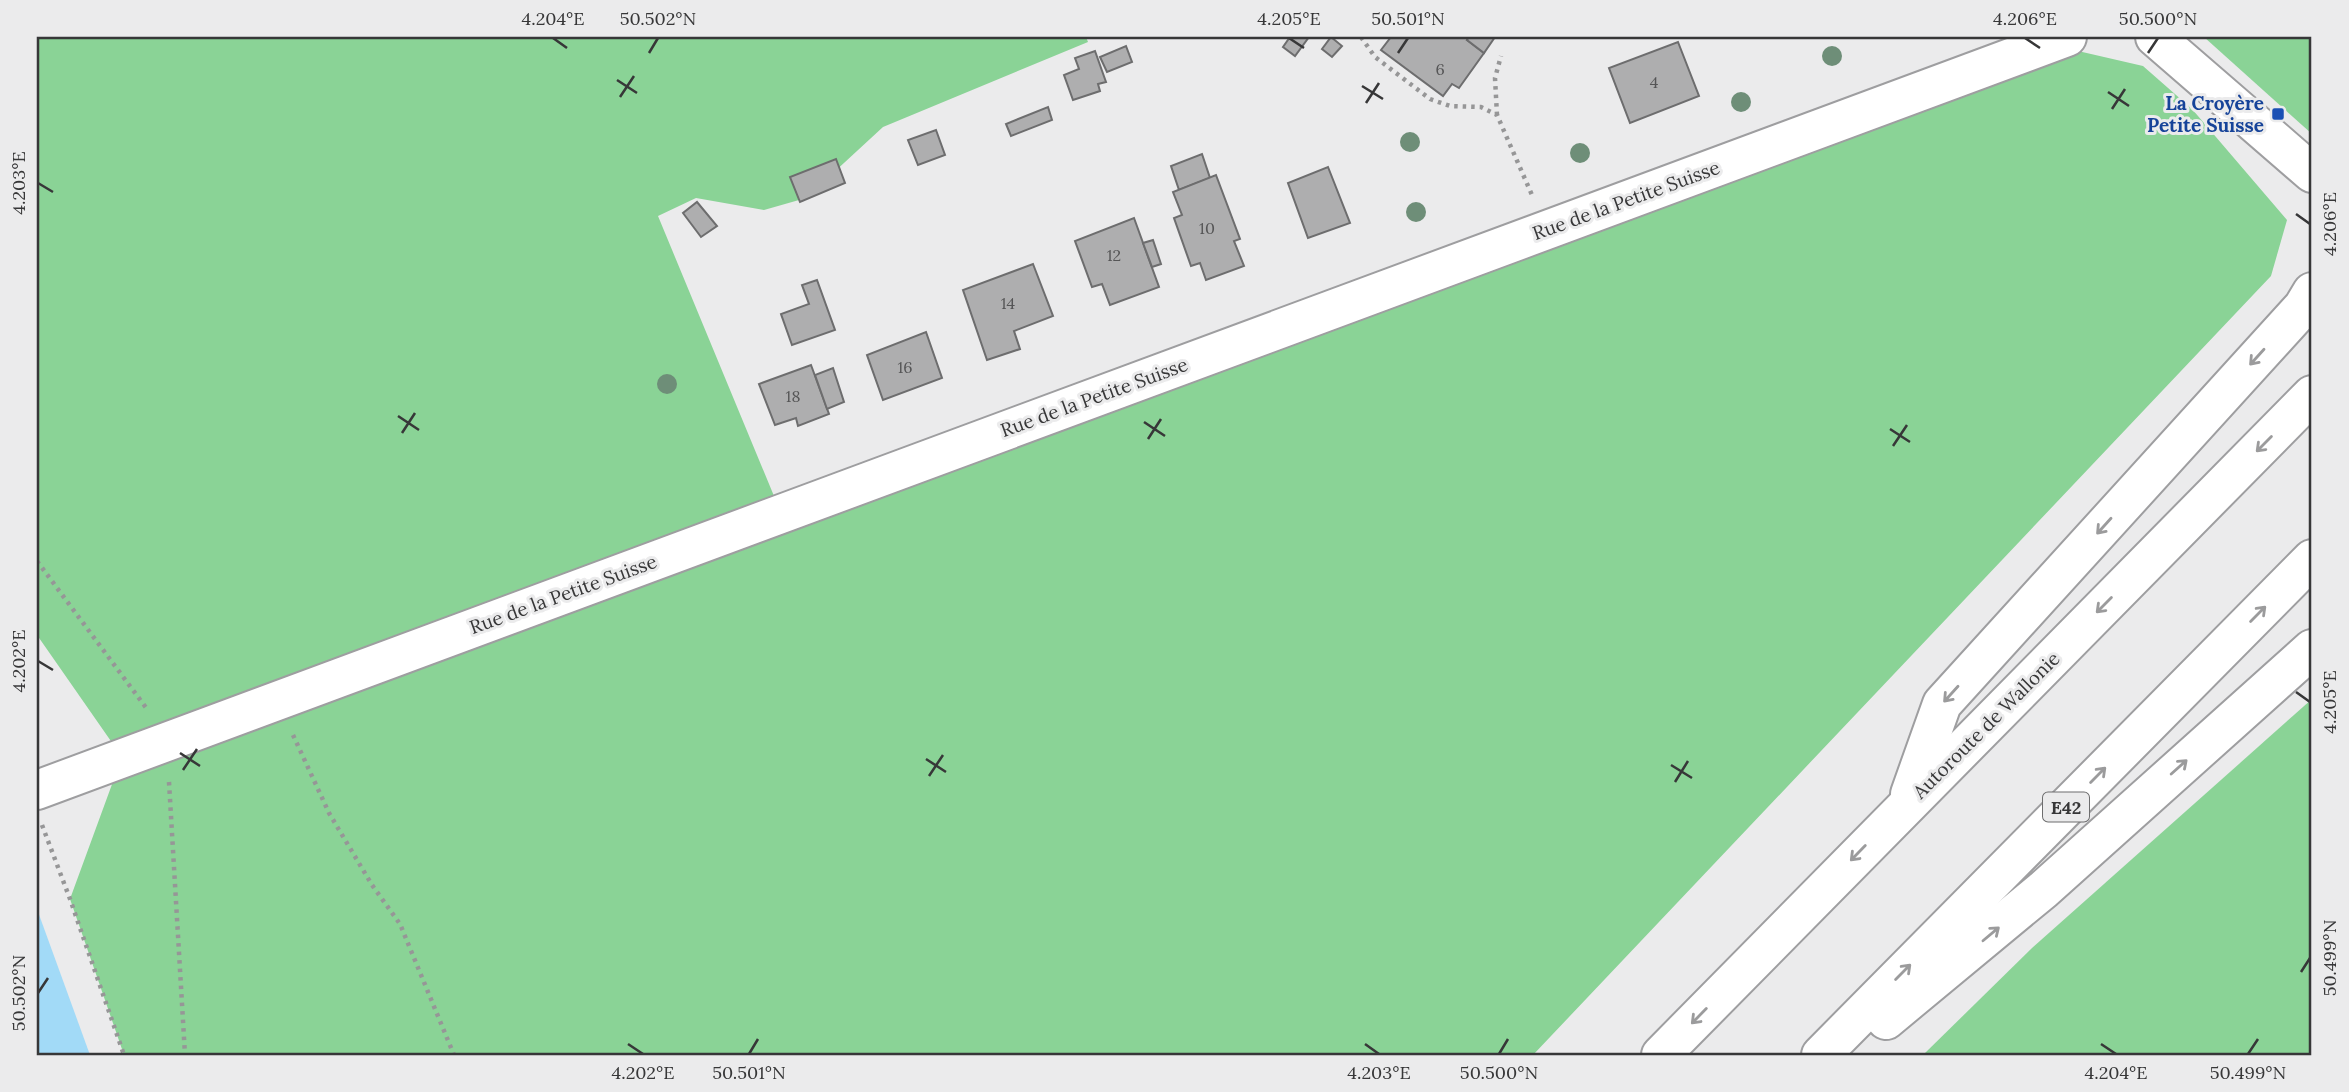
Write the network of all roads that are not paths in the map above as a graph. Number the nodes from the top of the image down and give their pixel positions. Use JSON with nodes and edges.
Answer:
{"nodes":[{"id":1,"x":2067,"y":37,"type":"edge"},
{"id":2,"x":2155,"y":37,"type":"edge"},
{"id":3,"x":2312,"y":173,"type":"edge"},
{"id":4,"x":2308,"y":299,"type":"edge"},
{"id":5,"x":2312,"y":396,"type":"edge"},
{"id":6,"x":2312,"y":559,"type":"edge"},
{"id":7,"x":2312,"y":649,"type":"edge"},
{"id":8,"x":1906,"y":804,"type":"junction"},
{"id":9,"x":39,"y":807,"type":"edge"},
{"id":10,"x":1661,"y":1055,"type":"edge"},
{"id":11,"x":1821,"y":1055,"type":"edge"},
{"id":12,"x":1844,"y":1055,"type":"edge"}],
"edges":[{"from":1,"to":9,"type":"main road","name":"Rue de la Petite Suisse"},
{"from":2,"to":3,"type":"main road"},
{"from":4,"to":8,"type":"main road","one_way":true},
{"from":5,"to":8,"type":"main road","name":"Autoroute de Wallonie","one_way":true},
{"from":11,"to":6,"type":"main road","number":"E42","one_way":true},
{"from":12,"to":7,"type":"main road","one_way":true},
{"from":8,"to":10,"type":"main road","name":"Autoroute de Wallonie","one_way":true}]}
